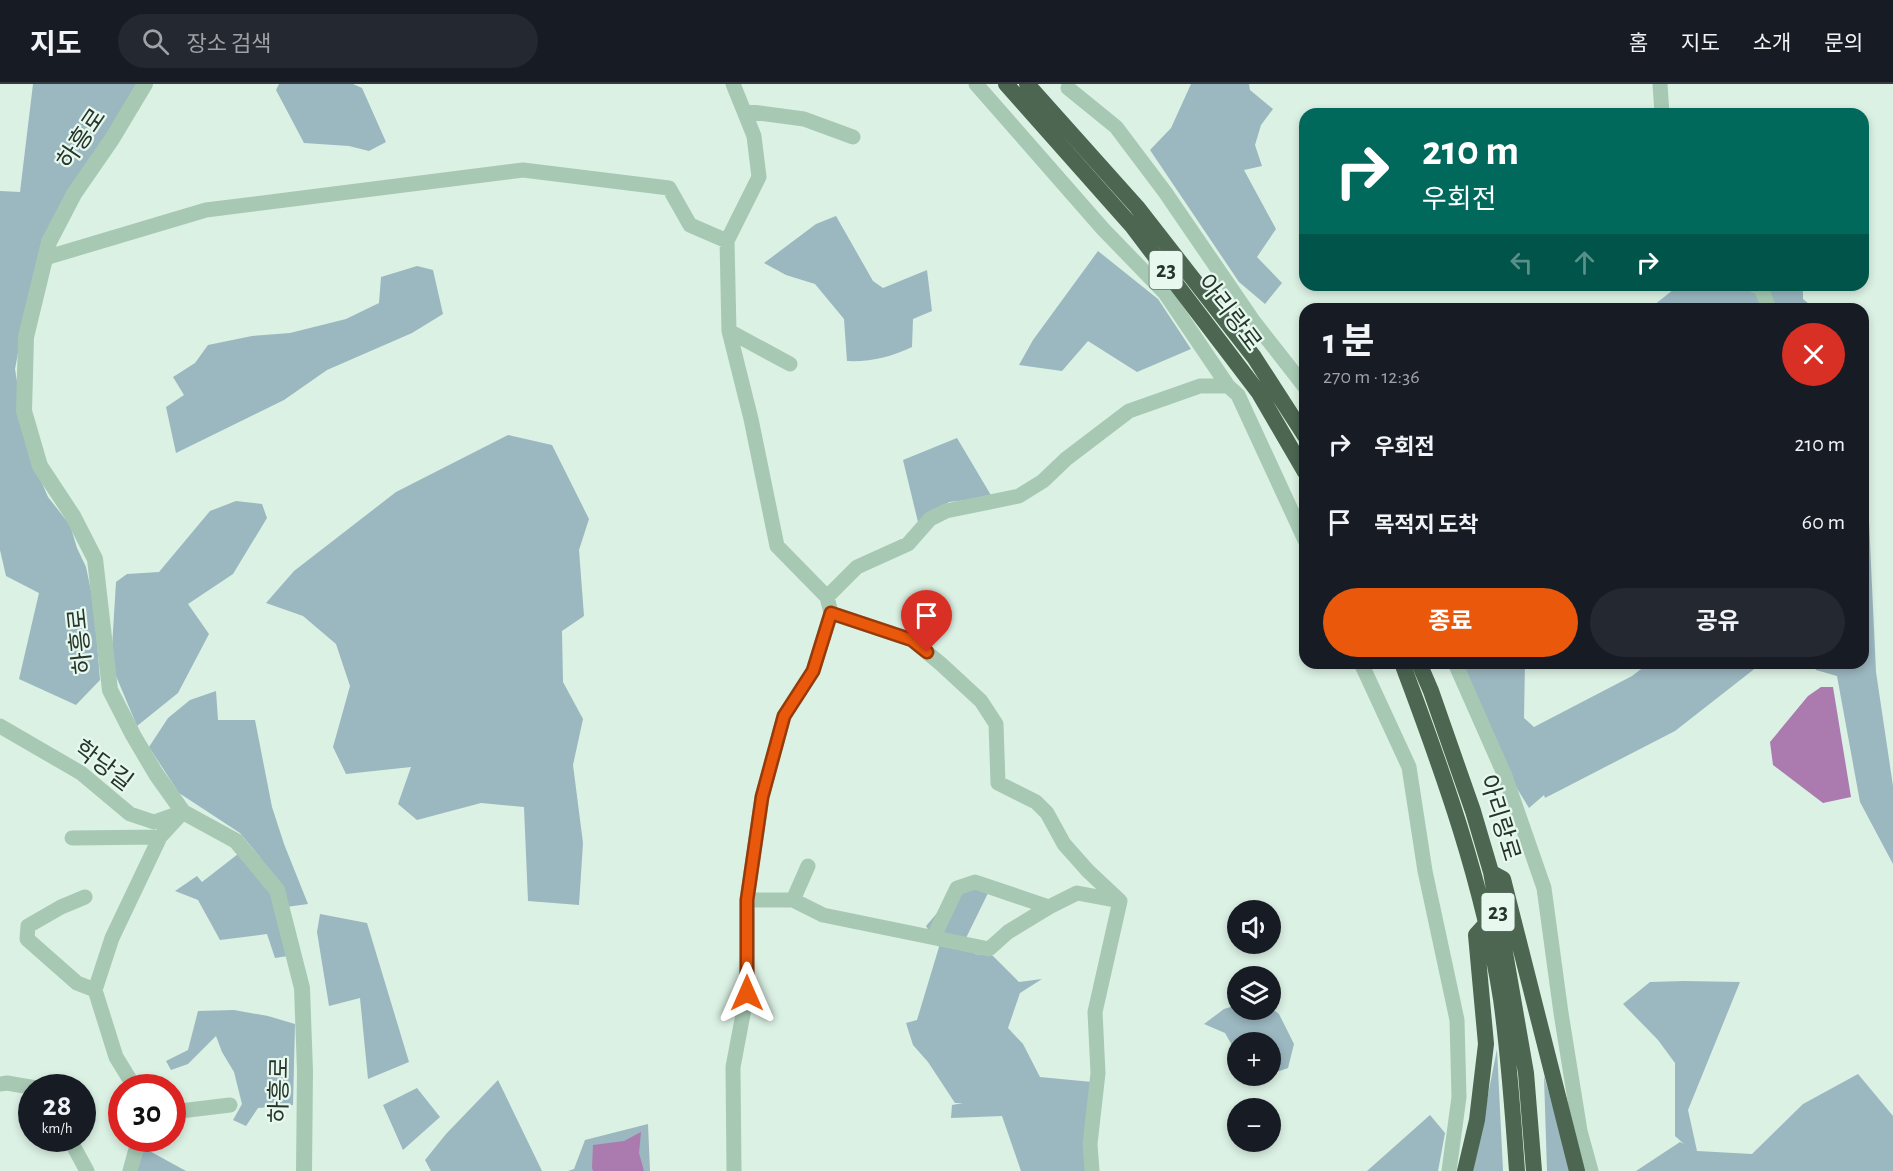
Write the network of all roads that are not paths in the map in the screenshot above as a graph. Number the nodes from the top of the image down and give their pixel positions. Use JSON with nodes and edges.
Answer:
{"nodes":[{"id":1,"x":145,"y":84,"type":"edge"},
{"id":2,"x":734,"y":84,"type":"edge"},
{"id":3,"x":976,"y":84,"type":"edge"},
{"id":4,"x":1006,"y":84,"type":"edge"},
{"id":5,"x":1027,"y":84,"type":"edge"},
{"id":6,"x":1660,"y":84,"type":"edge"},
{"id":7,"x":1068,"y":88,"type":"dead end"},
{"id":8,"x":1662,"y":108,"type":"edge"},
{"id":9,"x":744,"y":111,"type":"junction"},
{"id":10,"x":853,"y":137,"type":"dead end"},
{"id":11,"x":727,"y":241,"type":"junction"},
{"id":12,"x":45,"y":258,"type":"junction"},
{"id":13,"x":729,"y":331,"type":"junction"},
{"id":14,"x":790,"y":364,"type":"dead end"},
{"id":15,"x":1299,"y":379,"type":"edge"},
{"id":16,"x":1228,"y":386,"type":"junction"},
{"id":17,"x":1299,"y":427,"type":"edge"},
{"id":18,"x":1299,"y":462,"type":"edge"},
{"id":19,"x":1299,"y":527,"type":"edge"},
{"id":20,"x":827,"y":597,"type":"junction"},
{"id":21,"x":831,"y":613,"type":"junction"},
{"id":22,"x":1364,"y":669,"type":"edge"},
{"id":23,"x":1404,"y":669,"type":"edge"},
{"id":24,"x":1422,"y":669,"type":"edge"},
{"id":25,"x":1458,"y":669,"type":"edge"},
{"id":26,"x":0,"y":726,"type":"edge"},
{"id":27,"x":183,"y":812,"type":"junction"},
{"id":28,"x":72,"y":837,"type":"dead end"},
{"id":29,"x":160,"y":837,"type":"junction"},
{"id":30,"x":808,"y":866,"type":"dead end"},
{"id":31,"x":1491,"y":873,"type":"junction"},
{"id":32,"x":85,"y":897,"type":"dead end"},
{"id":33,"x":747,"y":900,"type":"junction"},
{"id":34,"x":793,"y":900,"type":"junction"},
{"id":35,"x":1120,"y":901,"type":"junction"},
{"id":36,"x":1049,"y":907,"type":"junction"},
{"id":37,"x":1486,"y":924,"type":"junction"},
{"id":38,"x":934,"y":936,"type":"junction"},
{"id":39,"x":95,"y":990,"type":"junction"},
{"id":40,"x":126,"y":1074,"type":"edge"},
{"id":41,"x":0,"y":1084,"type":"edge"},
{"id":42,"x":18,"y":1085,"type":"edge"},
{"id":43,"x":230,"y":1104,"type":"dead end"},
{"id":44,"x":186,"y":1110,"type":"edge"},
{"id":45,"x":77,"y":1152,"type":"edge"},
{"id":46,"x":135,"y":1152,"type":"edge"},
{"id":47,"x":87,"y":1171,"type":"edge"},
{"id":48,"x":130,"y":1171,"type":"edge"},
{"id":49,"x":304,"y":1171,"type":"edge"},
{"id":50,"x":734,"y":1171,"type":"edge"},
{"id":51,"x":1092,"y":1171,"type":"edge"},
{"id":52,"x":1449,"y":1171,"type":"edge"},
{"id":53,"x":1465,"y":1171,"type":"edge"},
{"id":54,"x":1517,"y":1171,"type":"edge"},
{"id":55,"x":1534,"y":1171,"type":"edge"},
{"id":56,"x":1577,"y":1171,"type":"edge"},
{"id":57,"x":1590,"y":1171,"type":"edge"}],
"edges":[{"from":1,"to":12,"type":"street","name":"하흥로"},
{"from":2,"to":9,"type":"street"},
{"from":3,"to":16,"type":"street"},
{"from":4,"to":18,"type":"highway","name":"아리랑로","number":"23"},
{"from":5,"to":17,"type":"highway","name":"아리랑로","number":"23"},
{"from":6,"to":8,"type":"street"},
{"from":7,"to":15,"type":"street"},
{"from":9,"to":10,"type":"street"},
{"from":9,"to":11,"type":"street"},
{"from":11,"to":12,"type":"street"},
{"from":11,"to":13,"type":"street"},
{"from":12,"to":27,"type":"street","name":"하흥로"},
{"from":13,"to":14,"type":"street"},
{"from":13,"to":20,"type":"street"},
{"from":16,"to":19,"type":"street"},
{"from":16,"to":20,"type":"street"},
{"from":20,"to":21,"type":"street"},
{"from":21,"to":33,"type":"street"},
{"from":21,"to":35,"type":"street"},
{"from":22,"to":52,"type":"street"},
{"from":23,"to":37,"type":"highway","name":"아리랑로","number":"23"},
{"from":24,"to":31,"type":"highway","name":"아리랑로","number":"23"},
{"from":25,"to":57,"type":"street"},
{"from":26,"to":27,"type":"street","name":"학당길"},
{"from":27,"to":29,"type":"street"},
{"from":27,"to":49,"type":"street","name":"하흥로"},
{"from":28,"to":29,"type":"street"},
{"from":29,"to":39,"type":"street"},
{"from":30,"to":34,"type":"street"},
{"from":31,"to":55,"type":"highway","name":"아리랑로","number":"23"},
{"from":31,"to":56,"type":"highway"},
{"from":32,"to":39,"type":"street"},
{"from":33,"to":34,"type":"street"},
{"from":33,"to":50,"type":"street"},
{"from":34,"to":38,"type":"street"},
{"from":35,"to":36,"type":"street"},
{"from":35,"to":51,"type":"street"},
{"from":36,"to":38,"type":"street"},
{"from":36,"to":38,"type":"street"},
{"from":37,"to":53,"type":"highway"},
{"from":37,"to":54,"type":"highway","name":"아리랑로","number":"23"},
{"from":39,"to":40,"type":"street"},
{"from":41,"to":42,"type":"street"},
{"from":43,"to":44,"type":"street"},
{"from":45,"to":47,"type":"street"},
{"from":46,"to":48,"type":"street"}]}
